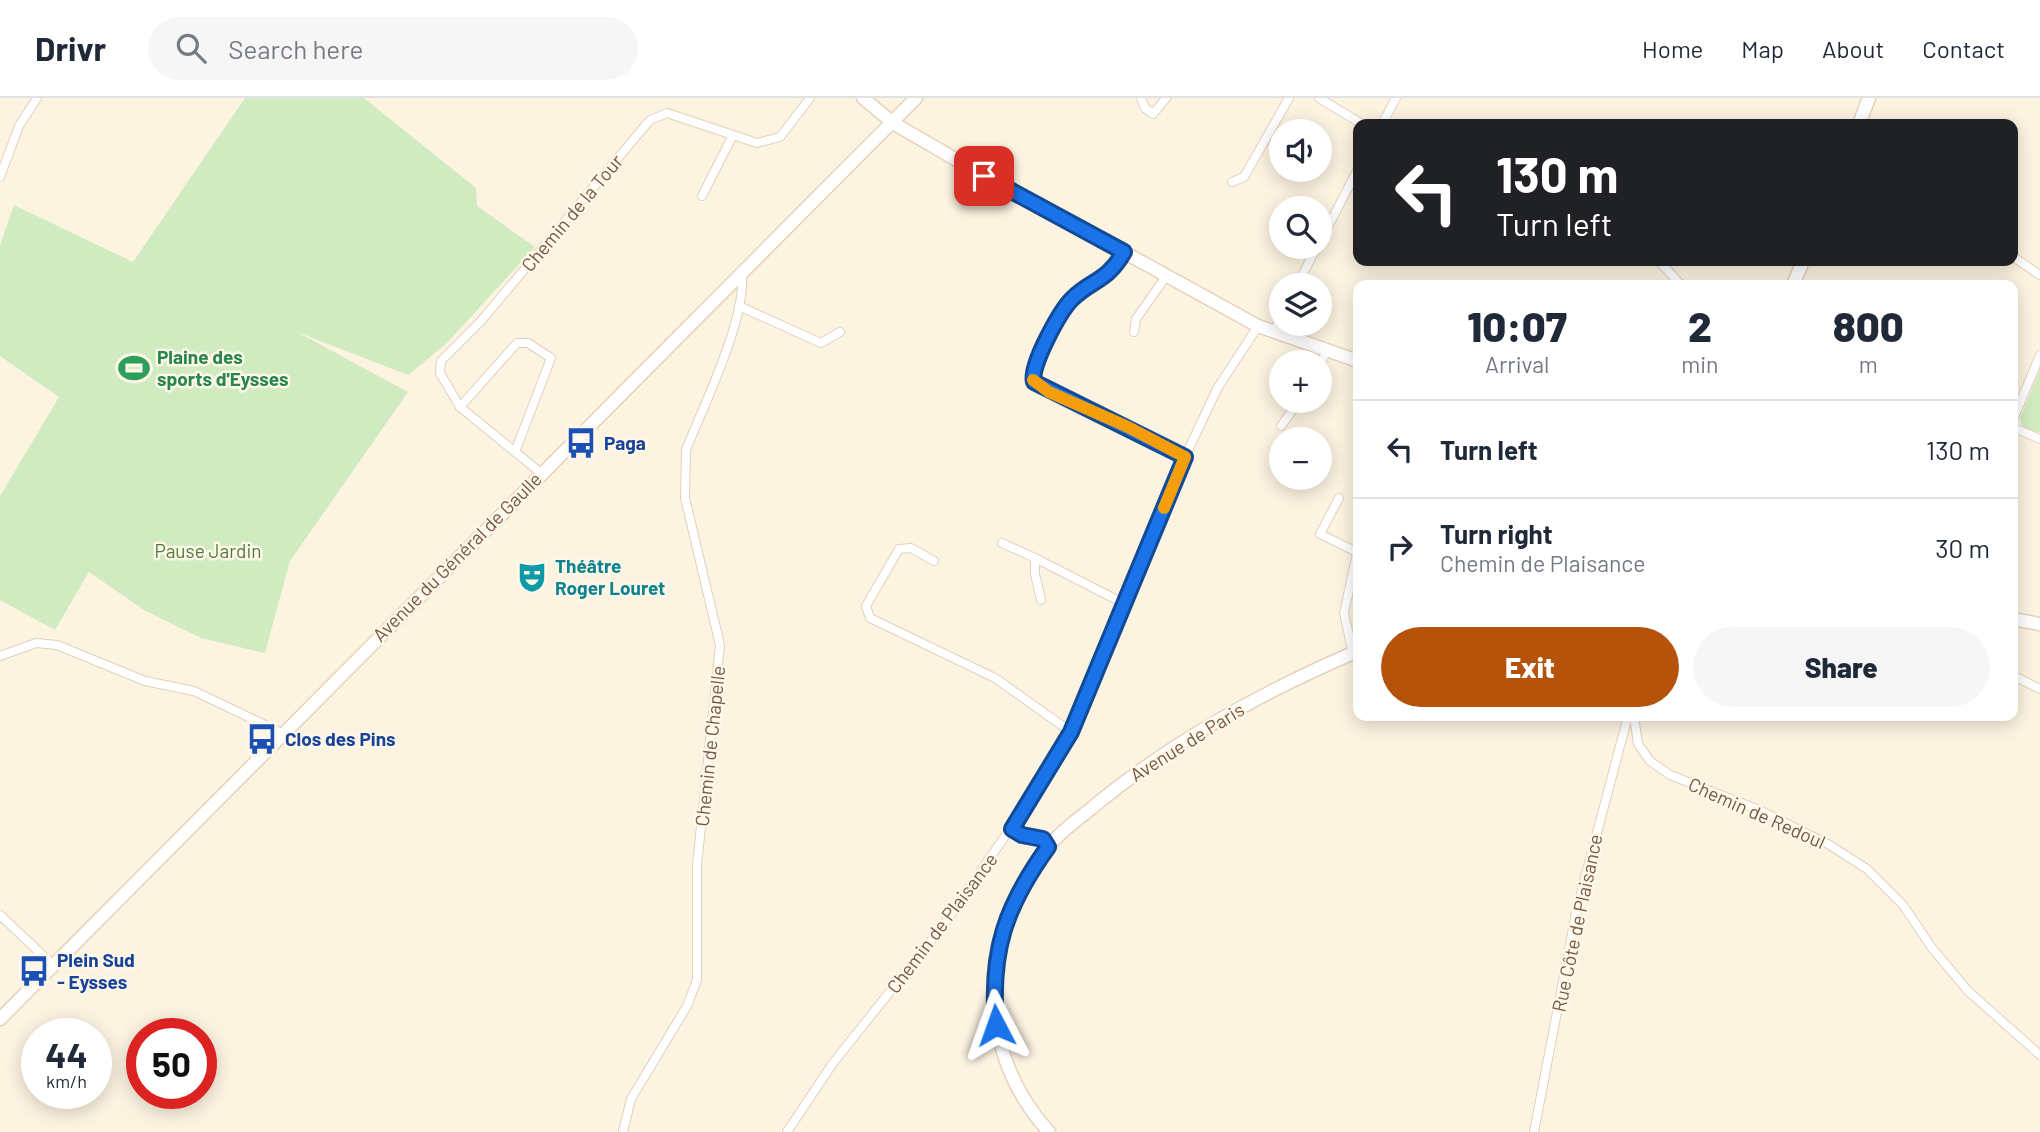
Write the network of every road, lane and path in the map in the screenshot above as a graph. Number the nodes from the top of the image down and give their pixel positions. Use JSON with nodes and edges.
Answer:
{"nodes":[{"id":1,"x":37,"y":98,"type":"edge"},
{"id":2,"x":810,"y":98,"type":"edge"},
{"id":3,"x":863,"y":98,"type":"edge"},
{"id":4,"x":916,"y":98,"type":"edge"},
{"id":5,"x":1141,"y":98,"type":"edge"},
{"id":6,"x":1166,"y":98,"type":"edge"},
{"id":7,"x":1289,"y":98,"type":"edge"},
{"id":8,"x":1319,"y":98,"type":"edge"},
{"id":9,"x":1396,"y":98,"type":"edge"},
{"id":10,"x":1869,"y":98,"type":"edge"},
{"id":11,"x":1354,"y":119,"type":"edge"},
{"id":12,"x":1385,"y":119,"type":"edge"},
{"id":13,"x":1860,"y":119,"type":"edge"},
{"id":14,"x":893,"y":123,"type":"junction"},
{"id":15,"x":732,"y":137,"type":"junction"},
{"id":16,"x":0,"y":177,"type":"edge"},
{"id":17,"x":1353,"y":178,"type":"edge"},
{"id":18,"x":1232,"y":182,"type":"dead end"},
{"id":19,"x":702,"y":196,"type":"dead end"},
{"id":20,"x":1332,"y":218,"type":"edge"},
{"id":21,"x":1124,"y":252,"type":"junction"},
{"id":22,"x":2018,"y":260,"type":"edge"},
{"id":23,"x":1664,"y":266,"type":"edge"},
{"id":24,"x":741,"y":271,"type":"junction"},
{"id":25,"x":1167,"y":275,"type":"junction"},
{"id":26,"x":2040,"y":275,"type":"edge"},
{"id":27,"x":1676,"y":280,"type":"edge"},
{"id":28,"x":738,"y":306,"type":"junction"},
{"id":29,"x":1258,"y":326,"type":"junction"},
{"id":30,"x":1269,"y":330,"type":"edge"},
{"id":31,"x":840,"y":332,"type":"dead end"},
{"id":32,"x":1134,"y":332,"type":"dead end"},
{"id":33,"x":1285,"y":336,"type":"edge"},
{"id":34,"x":1324,"y":350,"type":"edge"},
{"id":35,"x":1332,"y":353,"type":"edge"},
{"id":36,"x":2040,"y":355,"type":"edge"},
{"id":37,"x":1353,"y":359,"type":"edge"},
{"id":38,"x":460,"y":407,"type":"junction"},
{"id":39,"x":2018,"y":410,"type":"edge"},
{"id":40,"x":1290,"y":413,"type":"edge"},
{"id":41,"x":1281,"y":426,"type":"dead end"},
{"id":42,"x":2018,"y":428,"type":"edge"},
{"id":43,"x":2040,"y":439,"type":"edge"},
{"id":44,"x":515,"y":452,"type":"junction"},
{"id":45,"x":1185,"y":457,"type":"junction"},
{"id":46,"x":541,"y":473,"type":"junction"},
{"id":47,"x":1339,"y":498,"type":"dead end"},
{"id":48,"x":1002,"y":542,"type":"dead end"},
{"id":49,"x":1353,"y":549,"type":"edge"},
{"id":50,"x":1035,"y":558,"type":"junction"},
{"id":51,"x":934,"y":561,"type":"dead end"},
{"id":52,"x":1353,"y":570,"type":"edge"},
{"id":53,"x":1041,"y":600,"type":"dead end"},
{"id":54,"x":1125,"y":604,"type":"junction"},
{"id":55,"x":2018,"y":620,"type":"edge"},
{"id":56,"x":2040,"y":624,"type":"edge"},
{"id":57,"x":1353,"y":645,"type":"edge"},
{"id":58,"x":1353,"y":653,"type":"edge"},
{"id":59,"x":0,"y":656,"type":"edge"},
{"id":60,"x":2018,"y":678,"type":"edge"},
{"id":61,"x":2040,"y":689,"type":"edge"},
{"id":62,"x":1627,"y":721,"type":"edge"},
{"id":63,"x":1635,"y":721,"type":"edge"},
{"id":64,"x":1071,"y":732,"type":"junction"},
{"id":65,"x":282,"y":733,"type":"junction"},
{"id":66,"x":1012,"y":829,"type":"junction"},
{"id":67,"x":1048,"y":847,"type":"junction"},
{"id":68,"x":0,"y":915,"type":"edge"},
{"id":69,"x":54,"y":966,"type":"junction"},
{"id":70,"x":0,"y":1019,"type":"edge"},
{"id":71,"x":2040,"y":1055,"type":"edge"},
{"id":72,"x":623,"y":1132,"type":"edge"},
{"id":73,"x":787,"y":1132,"type":"edge"},
{"id":74,"x":1049,"y":1132,"type":"edge"},
{"id":75,"x":1534,"y":1132,"type":"edge"}],
"edges":[{"from":1,"to":16,"type":"street"},
{"from":2,"to":15,"type":"street","name":"Chemin de la Tour"},
{"from":3,"to":14,"type":"main road"},
{"from":4,"to":14,"type":"main road","name":"Avenue du Général de Gaulle"},
{"from":5,"to":6,"type":"street"},
{"from":7,"to":18,"type":"street"},
{"from":8,"to":11,"type":"street"},
{"from":9,"to":12,"type":"street"},
{"from":10,"to":13,"type":"main road"},
{"from":14,"to":21,"type":"main road"},
{"from":14,"to":24,"type":"main road","name":"Avenue du Général de Gaulle"},
{"from":15,"to":19,"type":"street"},
{"from":15,"to":38,"type":"street","name":"Chemin de la Tour"},
{"from":17,"to":20,"type":"street"},
{"from":21,"to":25,"type":"main road"},
{"from":21,"to":45,"type":"street"},
{"from":22,"to":26,"type":"street"},
{"from":23,"to":27,"type":"street"},
{"from":24,"to":28,"type":"street","name":"Chemin de Chapelle"},
{"from":24,"to":46,"type":"main road","name":"Avenue du Général de Gaulle"},
{"from":25,"to":29,"type":"main road"},
{"from":25,"to":32,"type":"street"},
{"from":28,"to":31,"type":"street"},
{"from":28,"to":72,"type":"street","name":"Chemin de Chapelle"},
{"from":29,"to":30,"type":"main road"},
{"from":29,"to":45,"type":"street","name":"Chemin de Plaisance"},
{"from":33,"to":34,"type":"main road"},
{"from":35,"to":37,"type":"main road"},
{"from":36,"to":39,"type":"street"},
{"from":38,"to":44,"type":"street"},
{"from":38,"to":44,"type":"street"},
{"from":40,"to":41,"type":"street"},
{"from":42,"to":43,"type":"street"},
{"from":44,"to":46,"type":"street"},
{"from":45,"to":54,"type":"street","name":"Chemin de Plaisance"},
{"from":46,"to":65,"type":"main road","name":"Avenue du Général de Gaulle"},
{"from":47,"to":49,"type":"street"},
{"from":48,"to":50,"type":"street"},
{"from":50,"to":53,"type":"street"},
{"from":50,"to":54,"type":"street"},
{"from":51,"to":64,"type":"street"},
{"from":52,"to":57,"type":"street"},
{"from":54,"to":64,"type":"street","name":"Chemin de Plaisance"},
{"from":55,"to":56,"type":"main road"},
{"from":58,"to":67,"type":"main road","name":"Avenue de Paris"},
{"from":59,"to":65,"type":"street"},
{"from":60,"to":61,"type":"street"},
{"from":62,"to":75,"type":"street","name":"Rue Côte de Plaisance"},
{"from":63,"to":71,"type":"street","name":"Chemin de Redoul"},
{"from":64,"to":66,"type":"street","name":"Chemin de Plaisance"},
{"from":65,"to":69,"type":"main road","name":"Avenue du Général de Gaulle"},
{"from":66,"to":67,"type":"street"},
{"from":66,"to":73,"type":"street","name":"Chemin de Plaisance"},
{"from":67,"to":74,"type":"main road","name":"Avenue de Paris"},
{"from":68,"to":69,"type":"street"},
{"from":69,"to":70,"type":"main road","name":"Avenue du Général de Gaulle"}]}
